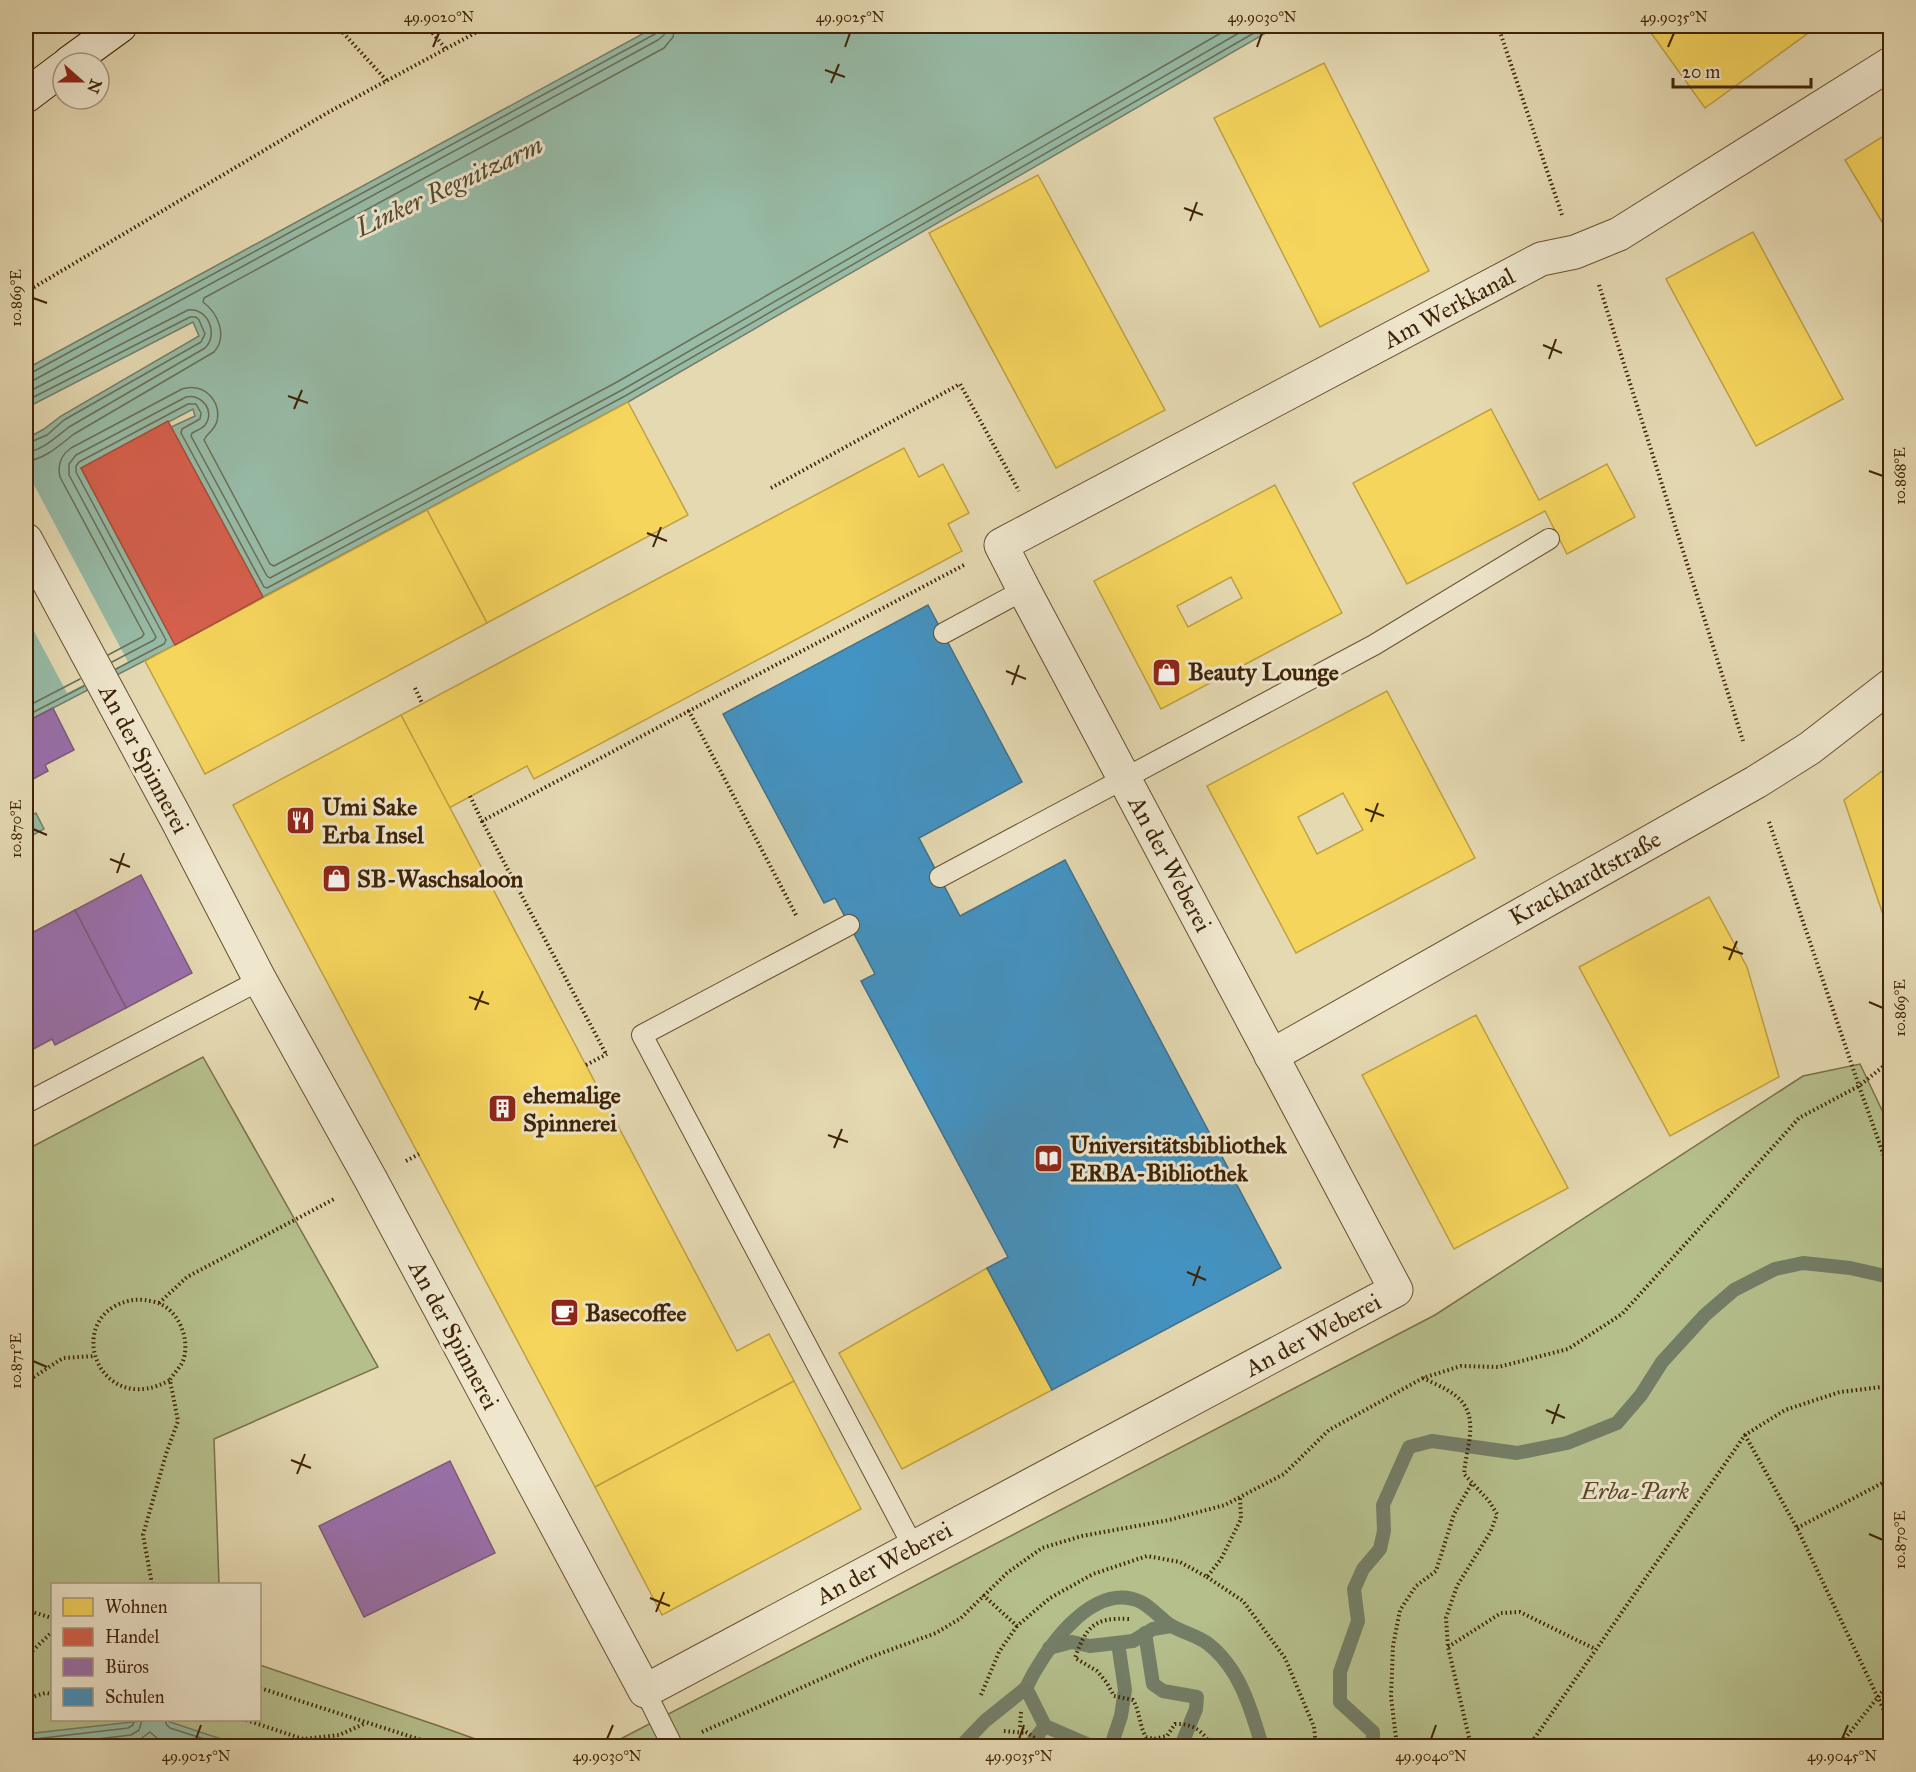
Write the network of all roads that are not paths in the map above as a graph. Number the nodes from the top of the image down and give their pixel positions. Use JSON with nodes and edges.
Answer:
{"nodes":[{"id":1,"x":120,"y":26,"type":"edge"},
{"id":2,"x":86,"y":51,"type":"edge"},
{"id":3,"x":1890,"y":64,"type":"edge"},
{"id":4,"x":51,"y":77,"type":"edge"},
{"id":5,"x":26,"y":96,"type":"edge"},
{"id":6,"x":1549,"y":539,"type":"dead end"},
{"id":7,"x":26,"y":540,"type":"edge"},
{"id":8,"x":1001,"y":545,"type":"joint"},
{"id":9,"x":1024,"y":590,"type":"junction"},
{"id":10,"x":944,"y":633,"type":"dead end"},
{"id":11,"x":1890,"y":686,"type":"edge"},
{"id":12,"x":1124,"y":778,"type":"junction"},
{"id":13,"x":940,"y":877,"type":"dead end"},
{"id":14,"x":849,"y":925,"type":"dead end"},
{"id":15,"x":260,"y":980,"type":"junction"},
{"id":16,"x":1270,"y":1056,"type":"junction"},
{"id":17,"x":26,"y":1103,"type":"edge"},
{"id":18,"x":914,"y":1548,"type":"junction"},
{"id":19,"x":645,"y":1691,"type":"junction"},
{"id":20,"x":671,"y":1746,"type":"edge"}],
"edges":[{"from":1,"to":2,"type":"street"},
{"from":3,"to":8,"type":"street","name":"Am Werkkanal"},
{"from":4,"to":5,"type":"street"},
{"from":6,"to":12,"type":"lane"},
{"from":7,"to":15,"type":"street","name":"An der Spinnerei"},
{"from":8,"to":9,"type":"street","name":"An der Weberei"},
{"from":9,"to":10,"type":"lane"},
{"from":9,"to":12,"type":"street","name":"An der Weberei"},
{"from":11,"to":16,"type":"street","name":"Krackhardtstraße"},
{"from":12,"to":13,"type":"lane"},
{"from":12,"to":16,"type":"street","name":"An der Weberei"},
{"from":14,"to":18,"type":"lane"},
{"from":15,"to":17,"type":"lane"},
{"from":15,"to":19,"type":"street","name":"An der Spinnerei"},
{"from":16,"to":18,"type":"street","name":"An der Weberei"},
{"from":18,"to":19,"type":"street","name":"An der Weberei"},
{"from":19,"to":20,"type":"lane"}]}
